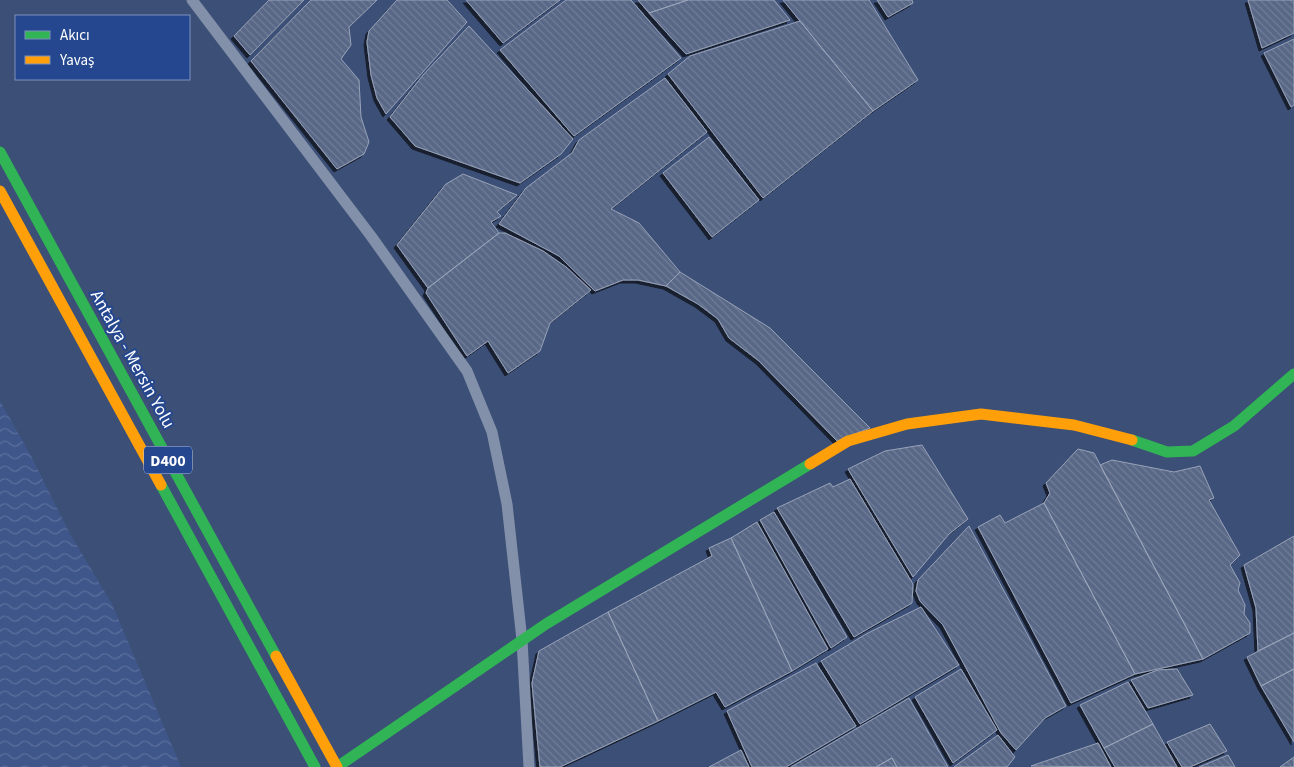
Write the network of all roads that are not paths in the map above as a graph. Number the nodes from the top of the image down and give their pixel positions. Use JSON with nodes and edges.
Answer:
{"nodes":[{"id":1,"x":192,"y":0,"type":"edge"},
{"id":2,"x":0,"y":152,"type":"edge"},
{"id":3,"x":0,"y":192,"type":"edge"},
{"id":4,"x":1294,"y":374,"type":"edge"},
{"id":5,"x":522,"y":640,"type":"junction"},
{"id":6,"x":315,"y":767,"type":"edge"},
{"id":7,"x":337,"y":767,"type":"edge"},
{"id":8,"x":529,"y":767,"type":"edge"}],
"edges":[{"from":1,"to":5,"type":"street"},
{"from":2,"to":7,"type":"main road","name":"Antalya - Mersin Yolu","number":"D400"},
{"from":3,"to":6,"type":"main road","name":"Antalya - Mersin Yolu","number":"D400"},
{"from":4,"to":5,"type":"main road"},
{"from":5,"to":7,"type":"main road"},
{"from":5,"to":8,"type":"street"}]}
